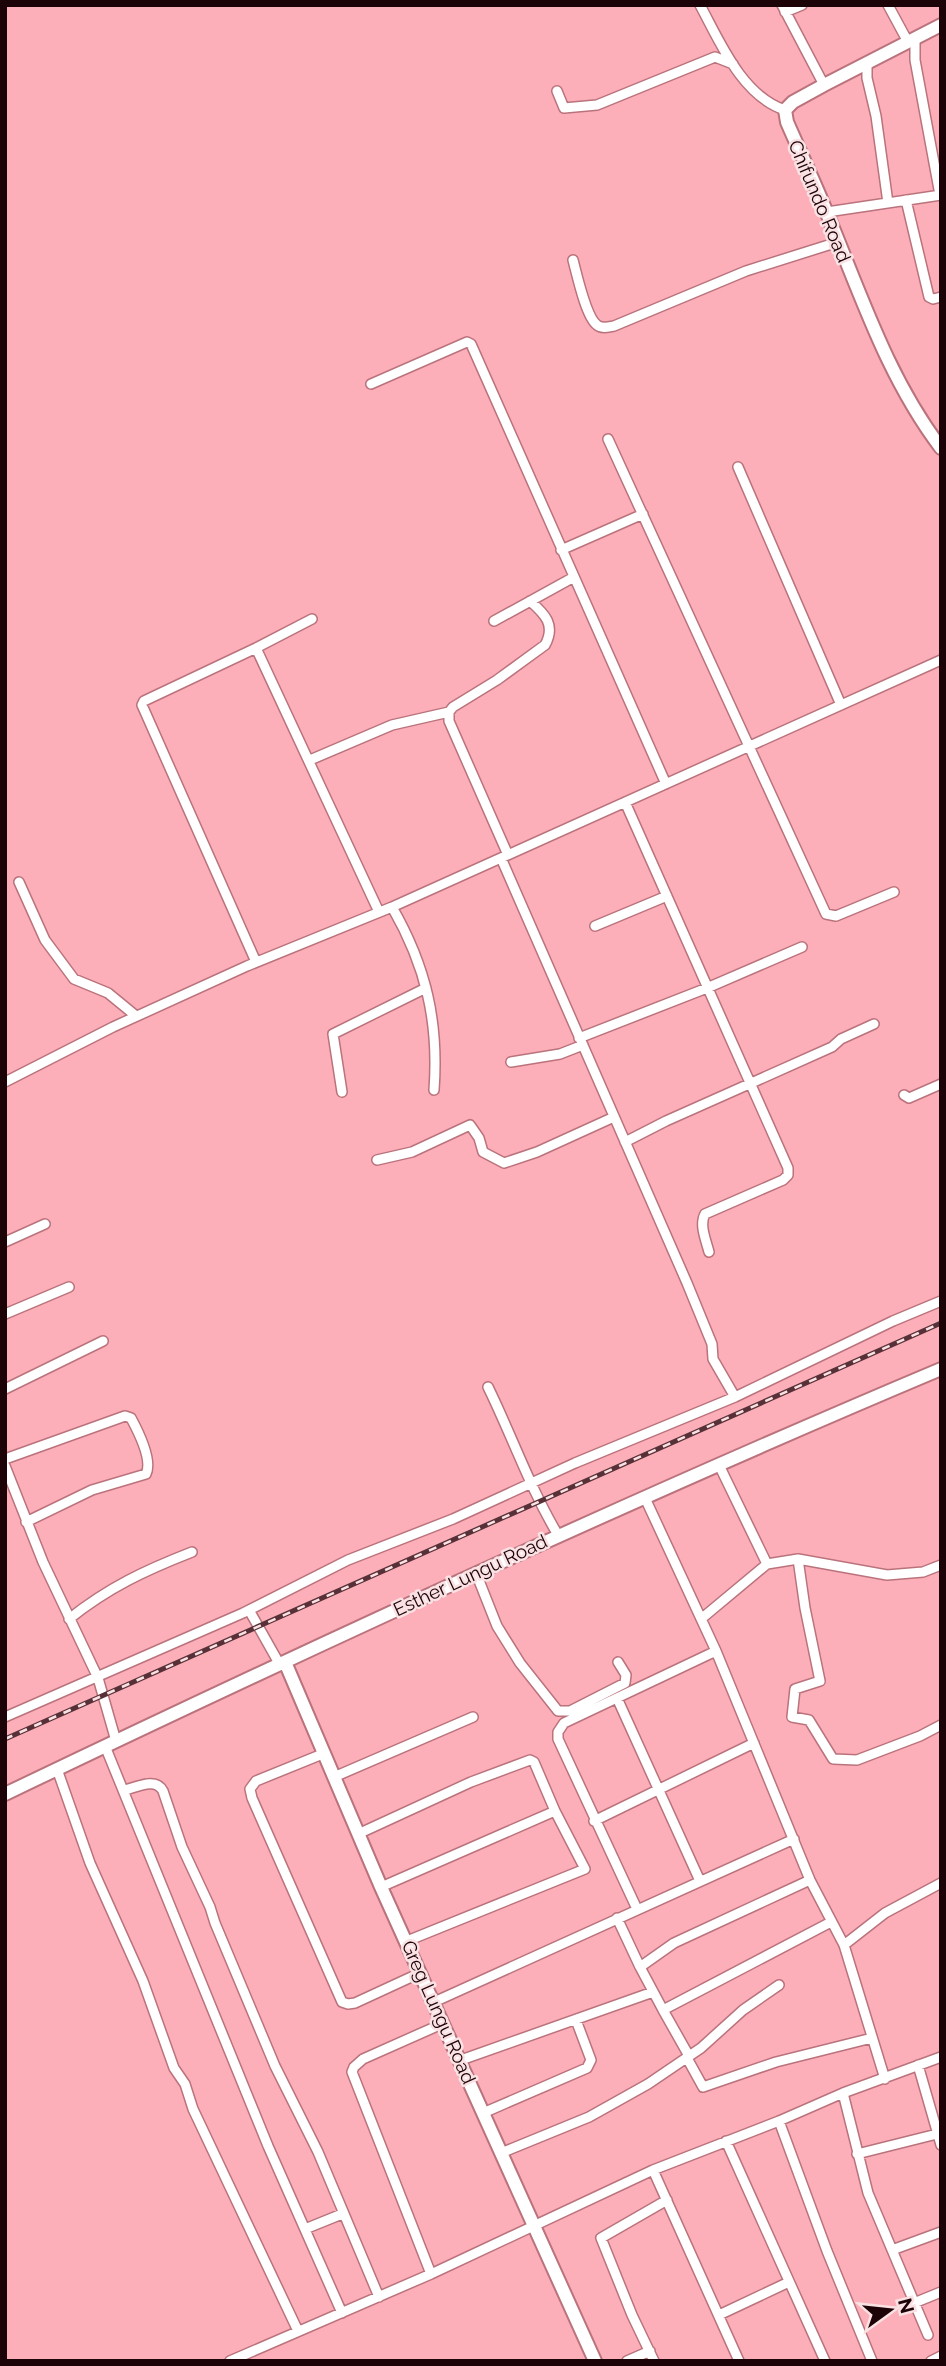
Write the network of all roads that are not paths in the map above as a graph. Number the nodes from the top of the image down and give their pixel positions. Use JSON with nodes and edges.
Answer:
{"nodes":[{"id":1,"x":700,"y":5,"type":"edge"},
{"id":2,"x":802,"y":5,"type":"edge"},
{"id":3,"x":888,"y":5,"type":"edge"},
{"id":4,"x":783,"y":9,"type":"edge"},
{"id":5,"x":941,"y":25,"type":"edge"},
{"id":6,"x":911,"y":40,"type":"junction"},
{"id":7,"x":867,"y":63,"type":"junction"},
{"id":8,"x":733,"y":64,"type":"junction"},
{"id":9,"x":824,"y":85,"type":"junction"},
{"id":10,"x":557,"y":91,"type":"dead end"},
{"id":11,"x":785,"y":110,"type":"junction"},
{"id":12,"x":940,"y":195,"type":"edge"},
{"id":13,"x":906,"y":200,"type":"junction"},
{"id":14,"x":888,"y":203,"type":"junction"},
{"id":15,"x":827,"y":212,"type":"junction"},
{"id":16,"x":838,"y":242,"type":"junction"},
{"id":17,"x":573,"y":260,"type":"dead end"},
{"id":18,"x":941,"y":297,"type":"edge"},
{"id":19,"x":371,"y":384,"type":"dead end"},
{"id":20,"x":608,"y":439,"type":"dead end"},
{"id":21,"x":941,"y":447,"type":"edge"},
{"id":22,"x":738,"y":467,"type":"dead end"},
{"id":23,"x":643,"y":514,"type":"junction"},
{"id":24,"x":562,"y":550,"type":"junction"},
{"id":25,"x":573,"y":577,"type":"junction"},
{"id":26,"x":530,"y":601,"type":"junction"},
{"id":27,"x":312,"y":619,"type":"dead end"},
{"id":28,"x":494,"y":621,"type":"dead end"},
{"id":29,"x":256,"y":648,"type":"junction"},
{"id":30,"x":941,"y":660,"type":"edge"},
{"id":31,"x":841,"y":705,"type":"junction"},
{"id":32,"x":449,"y":712,"type":"junction"},
{"id":33,"x":751,"y":746,"type":"junction"},
{"id":34,"x":310,"y":760,"type":"junction"},
{"id":35,"x":666,"y":784,"type":"junction"},
{"id":36,"x":625,"y":802,"type":"junction"},
{"id":37,"x":504,"y":857,"type":"junction"},
{"id":38,"x":19,"y":882,"type":"dead end"},
{"id":39,"x":894,"y":892,"type":"dead end"},
{"id":40,"x":667,"y":896,"type":"junction"},
{"id":41,"x":392,"y":907,"type":"junction"},
{"id":42,"x":379,"y":912,"type":"junction"},
{"id":43,"x":595,"y":926,"type":"dead end"},
{"id":44,"x":802,"y":947,"type":"dead end"},
{"id":45,"x":256,"y":962,"type":"junction"},
{"id":46,"x":426,"y":988,"type":"junction"},
{"id":47,"x":708,"y":988,"type":"junction"},
{"id":48,"x":136,"y":1016,"type":"junction"},
{"id":49,"x":874,"y":1024,"type":"dead end"},
{"id":50,"x":581,"y":1042,"type":"junction"},
{"id":51,"x":511,"y":1062,"type":"dead end"},
{"id":52,"x":5,"y":1082,"type":"edge"},
{"id":53,"x":752,"y":1083,"type":"junction"},
{"id":54,"x":941,"y":1084,"type":"edge"},
{"id":55,"x":434,"y":1090,"type":"dead end"},
{"id":56,"x":342,"y":1092,"type":"dead end"},
{"id":57,"x":904,"y":1095,"type":"dead end"},
{"id":58,"x":614,"y":1117,"type":"junction"},
{"id":59,"x":625,"y":1142,"type":"junction"},
{"id":60,"x":377,"y":1160,"type":"dead end"},
{"id":61,"x":45,"y":1224,"type":"dead end"},
{"id":62,"x":5,"y":1242,"type":"edge"},
{"id":63,"x":709,"y":1252,"type":"dead end"},
{"id":64,"x":69,"y":1287,"type":"dead end"},
{"id":65,"x":941,"y":1301,"type":"edge"},
{"id":66,"x":5,"y":1314,"type":"edge"},
{"id":67,"x":103,"y":1340,"type":"dead end"},
{"id":68,"x":941,"y":1369,"type":"edge"},
{"id":69,"x":488,"y":1387,"type":"dead end"},
{"id":70,"x":5,"y":1389,"type":"edge"},
{"id":71,"x":735,"y":1397,"type":"junction"},
{"id":72,"x":5,"y":1459,"type":"edge"},
{"id":73,"x":719,"y":1465,"type":"junction"},
{"id":74,"x":5,"y":1466,"type":"edge"},
{"id":75,"x":530,"y":1484,"type":"junction"},
{"id":76,"x":645,"y":1498,"type":"junction"},
{"id":77,"x":26,"y":1522,"type":"junction"},
{"id":78,"x":558,"y":1535,"type":"junction"},
{"id":79,"x":192,"y":1552,"type":"dead end"},
{"id":80,"x":799,"y":1559,"type":"junction"},
{"id":81,"x":767,"y":1564,"type":"junction"},
{"id":82,"x":941,"y":1565,"type":"edge"},
{"id":83,"x":476,"y":1573,"type":"junction"},
{"id":84,"x":249,"y":1610,"type":"junction"},
{"id":85,"x":69,"y":1619,"type":"junction"},
{"id":86,"x":701,"y":1619,"type":"junction"},
{"id":87,"x":716,"y":1651,"type":"junction"},
{"id":88,"x":618,"y":1662,"type":"dead end"},
{"id":89,"x":282,"y":1663,"type":"junction"},
{"id":90,"x":98,"y":1678,"type":"junction"},
{"id":91,"x":617,"y":1698,"type":"junction"},
{"id":92,"x":5,"y":1717,"type":"edge"},
{"id":93,"x":473,"y":1717,"type":"dead end"},
{"id":94,"x":941,"y":1725,"type":"edge"},
{"id":95,"x":110,"y":1743,"type":"junction"},
{"id":96,"x":754,"y":1743,"type":"junction"},
{"id":97,"x":325,"y":1753,"type":"junction"},
{"id":98,"x":57,"y":1769,"type":"junction"},
{"id":99,"x":334,"y":1777,"type":"junction"},
{"id":100,"x":658,"y":1789,"type":"junction"},
{"id":101,"x":125,"y":1790,"type":"junction"},
{"id":102,"x":5,"y":1794,"type":"edge"},
{"id":103,"x":555,"y":1811,"type":"junction"},
{"id":104,"x":594,"y":1821,"type":"junction"},
{"id":105,"x":358,"y":1834,"type":"junction"},
{"id":106,"x":794,"y":1839,"type":"junction"},
{"id":107,"x":810,"y":1880,"type":"junction"},
{"id":108,"x":699,"y":1881,"type":"junction"},
{"id":109,"x":941,"y":1883,"type":"edge"},
{"id":110,"x":381,"y":1887,"type":"junction"},
{"id":111,"x":637,"y":1909,"type":"junction"},
{"id":112,"x":617,"y":1918,"type":"junction"},
{"id":113,"x":831,"y":1922,"type":"junction"},
{"id":114,"x":407,"y":1941,"type":"junction"},
{"id":115,"x":844,"y":1945,"type":"junction"},
{"id":116,"x":640,"y":1967,"type":"junction"},
{"id":117,"x":420,"y":1973,"type":"junction"},
{"id":118,"x":779,"y":1985,"type":"dead end"},
{"id":119,"x":653,"y":1992,"type":"junction"},
{"id":120,"x":434,"y":2002,"type":"junction"},
{"id":121,"x":663,"y":2010,"type":"junction"},
{"id":122,"x":576,"y":2020,"type":"junction"},
{"id":123,"x":444,"y":2023,"type":"junction"},
{"id":124,"x":872,"y":2038,"type":"junction"},
{"id":125,"x":688,"y":2057,"type":"junction"},
{"id":126,"x":941,"y":2057,"type":"edge"},
{"id":127,"x":461,"y":2060,"type":"junction"},
{"id":128,"x":918,"y":2065,"type":"junction"},
{"id":129,"x":885,"y":2079,"type":"junction"},
{"id":130,"x":843,"y":2093,"type":"junction"},
{"id":131,"x":483,"y":2113,"type":"junction"},
{"id":132,"x":779,"y":2121,"type":"junction"},
{"id":133,"x":937,"y":2134,"type":"junction"},
{"id":134,"x":726,"y":2141,"type":"junction"},
{"id":135,"x":941,"y":2145,"type":"edge"},
{"id":136,"x":501,"y":2154,"type":"junction"},
{"id":137,"x":857,"y":2154,"type":"junction"},
{"id":138,"x":653,"y":2170,"type":"junction"},
{"id":139,"x":667,"y":2200,"type":"junction"},
{"id":140,"x":342,"y":2214,"type":"junction"},
{"id":141,"x":534,"y":2226,"type":"junction"},
{"id":142,"x":305,"y":2229,"type":"junction"},
{"id":143,"x":941,"y":2232,"type":"edge"},
{"id":144,"x":892,"y":2250,"type":"junction"},
{"id":145,"x":431,"y":2274,"type":"junction"},
{"id":146,"x":789,"y":2282,"type":"junction"},
{"id":147,"x":941,"y":2292,"type":"edge"},
{"id":148,"x":379,"y":2297,"type":"junction"},
{"id":149,"x":914,"y":2303,"type":"junction"},
{"id":150,"x":342,"y":2313,"type":"junction"},
{"id":151,"x":719,"y":2315,"type":"junction"},
{"id":152,"x":298,"y":2331,"type":"junction"},
{"id":153,"x":928,"y":2334,"type":"dead end"},
{"id":154,"x":650,"y":2351,"type":"junction"},
{"id":155,"x":941,"y":2356,"type":"edge"},
{"id":156,"x":230,"y":2361,"type":"edge"},
{"id":157,"x":595,"y":2361,"type":"edge"},
{"id":158,"x":627,"y":2361,"type":"edge"},
{"id":159,"x":654,"y":2361,"type":"edge"},
{"id":160,"x":739,"y":2361,"type":"edge"},
{"id":161,"x":825,"y":2361,"type":"edge"},
{"id":162,"x":872,"y":2361,"type":"edge"},
{"id":163,"x":931,"y":2361,"type":"edge"}],
"edges":[{"from":1,"to":8,"type":"street"},
{"from":2,"to":4,"type":"street"},
{"from":3,"to":6,"type":"street"},
{"from":4,"to":9,"type":"street"},
{"from":5,"to":6,"type":"street"},
{"from":6,"to":7,"type":"street"},
{"from":6,"to":12,"type":"street"},
{"from":7,"to":9,"type":"street"},
{"from":7,"to":14,"type":"street"},
{"from":8,"to":10,"type":"street"},
{"from":8,"to":11,"type":"street"},
{"from":9,"to":11,"type":"street"},
{"from":11,"to":15,"type":"street","name":"Chifundo Road"},
{"from":12,"to":13,"type":"street"},
{"from":13,"to":14,"type":"street"},
{"from":13,"to":18,"type":"street"},
{"from":14,"to":15,"type":"street"},
{"from":15,"to":16,"type":"street","name":"Chifundo Road"},
{"from":16,"to":17,"type":"street"},
{"from":16,"to":21,"type":"street","name":"Chifundo Road"},
{"from":19,"to":24,"type":"street"},
{"from":20,"to":23,"type":"street"},
{"from":22,"to":31,"type":"street"},
{"from":23,"to":24,"type":"street"},
{"from":23,"to":33,"type":"street"},
{"from":24,"to":25,"type":"street"},
{"from":25,"to":26,"type":"street"},
{"from":25,"to":35,"type":"street"},
{"from":26,"to":28,"type":"street"},
{"from":26,"to":32,"type":"street"},
{"from":27,"to":29,"type":"street"},
{"from":29,"to":34,"type":"street"},
{"from":29,"to":45,"type":"street"},
{"from":30,"to":31,"type":"street"},
{"from":31,"to":33,"type":"street"},
{"from":32,"to":34,"type":"street"},
{"from":32,"to":37,"type":"street"},
{"from":33,"to":35,"type":"street"},
{"from":33,"to":39,"type":"street"},
{"from":34,"to":42,"type":"street"},
{"from":35,"to":36,"type":"street"},
{"from":36,"to":37,"type":"street"},
{"from":36,"to":40,"type":"street"},
{"from":37,"to":41,"type":"street"},
{"from":37,"to":50,"type":"street"},
{"from":38,"to":48,"type":"street"},
{"from":40,"to":43,"type":"street"},
{"from":40,"to":47,"type":"street"},
{"from":41,"to":42,"type":"street"},
{"from":41,"to":46,"type":"street"},
{"from":42,"to":45,"type":"street"},
{"from":44,"to":47,"type":"street"},
{"from":45,"to":48,"type":"street"},
{"from":46,"to":55,"type":"street"},
{"from":46,"to":56,"type":"street"},
{"from":47,"to":50,"type":"street"},
{"from":47,"to":53,"type":"street"},
{"from":48,"to":52,"type":"street"},
{"from":49,"to":53,"type":"street"},
{"from":50,"to":51,"type":"street"},
{"from":50,"to":58,"type":"street"},
{"from":53,"to":59,"type":"street"},
{"from":53,"to":63,"type":"street"},
{"from":54,"to":57,"type":"street"},
{"from":58,"to":59,"type":"street"},
{"from":58,"to":60,"type":"street"},
{"from":59,"to":71,"type":"street"},
{"from":61,"to":62,"type":"street"},
{"from":64,"to":66,"type":"street"},
{"from":65,"to":71,"type":"street"},
{"from":67,"to":70,"type":"street"},
{"from":68,"to":73,"type":"street","name":"Esther Lungu Road"},
{"from":69,"to":75,"type":"street"},
{"from":71,"to":75,"type":"street"},
{"from":72,"to":77,"type":"street"},
{"from":73,"to":76,"type":"street","name":"Esther Lungu Road"},
{"from":73,"to":81,"type":"street"},
{"from":74,"to":77,"type":"street"},
{"from":75,"to":78,"type":"street"},
{"from":75,"to":84,"type":"street"},
{"from":76,"to":78,"type":"street","name":"Esther Lungu Road"},
{"from":76,"to":86,"type":"street"},
{"from":77,"to":85,"type":"street"},
{"from":78,"to":83,"type":"street","name":"Esther Lungu Road"},
{"from":79,"to":85,"type":"street"},
{"from":80,"to":81,"type":"street"},
{"from":80,"to":82,"type":"street"},
{"from":80,"to":94,"type":"street"},
{"from":81,"to":86,"type":"street"},
{"from":83,"to":88,"type":"street"},
{"from":83,"to":89,"type":"street","name":"Esther Lungu Road"},
{"from":84,"to":89,"type":"street"},
{"from":84,"to":90,"type":"street"},
{"from":85,"to":90,"type":"street"},
{"from":86,"to":87,"type":"street"},
{"from":87,"to":91,"type":"street"},
{"from":87,"to":96,"type":"street"},
{"from":89,"to":95,"type":"street","name":"Esther Lungu Road"},
{"from":89,"to":97,"type":"street","name":"Greg Lungu Road"},
{"from":90,"to":92,"type":"street"},
{"from":90,"to":95,"type":"street"},
{"from":91,"to":100,"type":"street"},
{"from":91,"to":104,"type":"street"},
{"from":93,"to":99,"type":"street"},
{"from":95,"to":98,"type":"street","name":"Esther Lungu Road"},
{"from":95,"to":101,"type":"street"},
{"from":96,"to":100,"type":"street"},
{"from":96,"to":106,"type":"street"},
{"from":97,"to":99,"type":"street","name":"Greg Lungu Road"},
{"from":97,"to":117,"type":"street"},
{"from":98,"to":102,"type":"street","name":"Esther Lungu Road"},
{"from":98,"to":152,"type":"street"},
{"from":99,"to":105,"type":"street","name":"Greg Lungu Road"},
{"from":100,"to":104,"type":"street"},
{"from":100,"to":108,"type":"street"},
{"from":101,"to":140,"type":"street"},
{"from":101,"to":142,"type":"street"},
{"from":103,"to":105,"type":"street"},
{"from":103,"to":110,"type":"street"},
{"from":103,"to":114,"type":"street"},
{"from":104,"to":111,"type":"street"},
{"from":105,"to":110,"type":"street","name":"Greg Lungu Road"},
{"from":106,"to":107,"type":"street"},
{"from":106,"to":108,"type":"street"},
{"from":107,"to":113,"type":"street"},
{"from":107,"to":116,"type":"street"},
{"from":108,"to":111,"type":"street"},
{"from":109,"to":115,"type":"street"},
{"from":110,"to":114,"type":"street","name":"Greg Lungu Road"},
{"from":111,"to":112,"type":"street"},
{"from":112,"to":116,"type":"street"},
{"from":112,"to":120,"type":"street"},
{"from":113,"to":115,"type":"street"},
{"from":113,"to":121,"type":"street"},
{"from":114,"to":117,"type":"street","name":"Greg Lungu Road"},
{"from":115,"to":124,"type":"street"},
{"from":116,"to":119,"type":"street"},
{"from":117,"to":120,"type":"street","name":"Greg Lungu Road"},
{"from":118,"to":125,"type":"street"},
{"from":119,"to":121,"type":"street"},
{"from":119,"to":122,"type":"street"},
{"from":120,"to":123,"type":"street","name":"Greg Lungu Road"},
{"from":121,"to":125,"type":"street"},
{"from":122,"to":127,"type":"street"},
{"from":122,"to":131,"type":"street"},
{"from":123,"to":127,"type":"street","name":"Greg Lungu Road"},
{"from":123,"to":145,"type":"street"},
{"from":124,"to":125,"type":"street"},
{"from":124,"to":129,"type":"street"},
{"from":125,"to":136,"type":"street"},
{"from":126,"to":128,"type":"street"},
{"from":127,"to":131,"type":"street","name":"Greg Lungu Road"},
{"from":128,"to":129,"type":"street"},
{"from":128,"to":133,"type":"street"},
{"from":129,"to":130,"type":"street"},
{"from":130,"to":132,"type":"street"},
{"from":130,"to":137,"type":"street"},
{"from":131,"to":136,"type":"street","name":"Greg Lungu Road"},
{"from":132,"to":134,"type":"street"},
{"from":132,"to":162,"type":"street"},
{"from":133,"to":135,"type":"street"},
{"from":133,"to":137,"type":"street"},
{"from":134,"to":138,"type":"street"},
{"from":134,"to":146,"type":"street"},
{"from":136,"to":141,"type":"street","name":"Greg Lungu Road"},
{"from":137,"to":144,"type":"street"},
{"from":138,"to":139,"type":"street"},
{"from":138,"to":141,"type":"street"},
{"from":139,"to":151,"type":"street"},
{"from":139,"to":154,"type":"street"},
{"from":140,"to":142,"type":"street"},
{"from":140,"to":148,"type":"street"},
{"from":141,"to":145,"type":"street"},
{"from":141,"to":157,"type":"street","name":"Greg Lungu Road"},
{"from":142,"to":150,"type":"street"},
{"from":143,"to":144,"type":"street"},
{"from":144,"to":149,"type":"street"},
{"from":145,"to":148,"type":"street"},
{"from":146,"to":151,"type":"street"},
{"from":146,"to":161,"type":"street"},
{"from":147,"to":149,"type":"street"},
{"from":148,"to":150,"type":"street"},
{"from":149,"to":153,"type":"street"},
{"from":150,"to":152,"type":"street"},
{"from":151,"to":160,"type":"street"},
{"from":152,"to":156,"type":"street"},
{"from":154,"to":158,"type":"street"},
{"from":154,"to":159,"type":"street"},
{"from":155,"to":163,"type":"street"}]}
